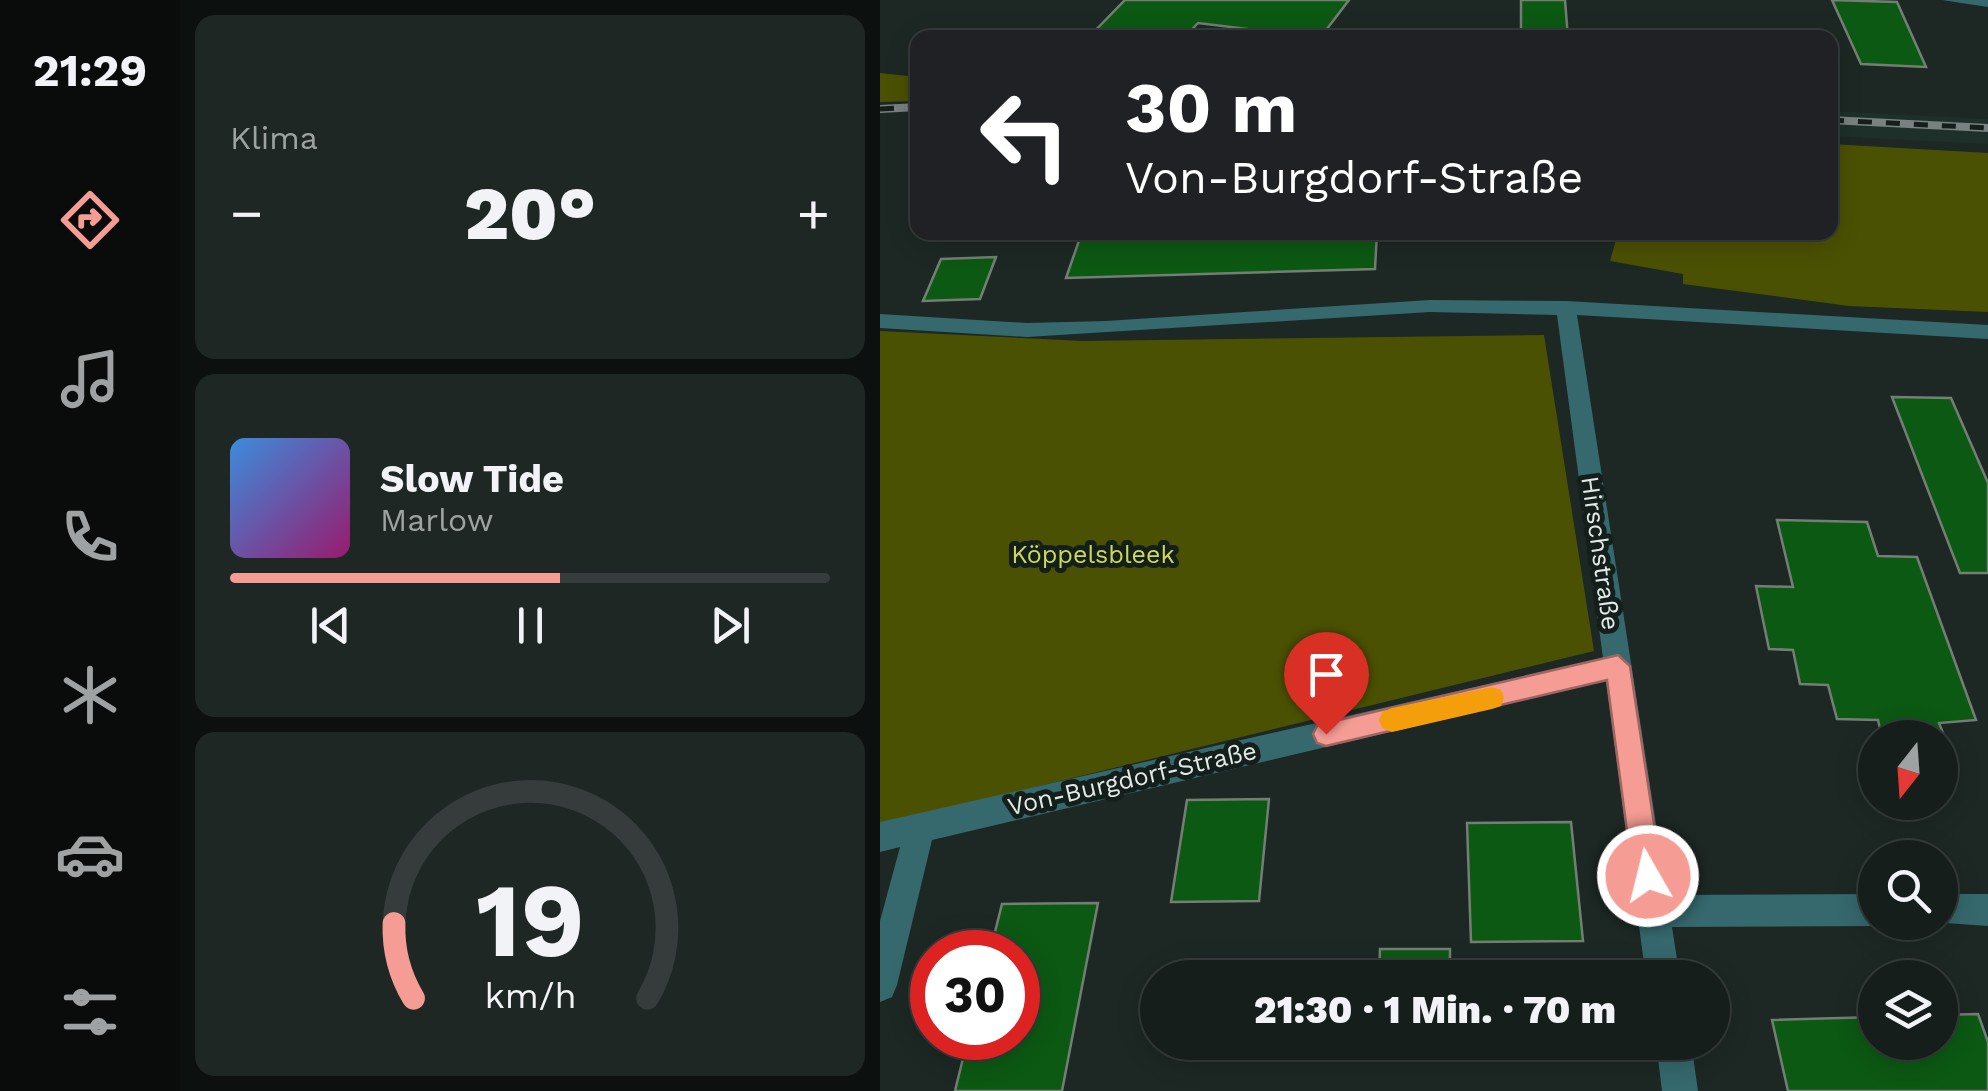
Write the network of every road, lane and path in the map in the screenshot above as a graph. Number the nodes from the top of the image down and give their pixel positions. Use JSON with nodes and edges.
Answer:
{"nodes":[{"id":1,"x":1949,"y":0,"type":"edge"},
{"id":2,"x":1988,"y":3,"type":"edge"},
{"id":3,"x":1566,"y":308,"type":"junction"},
{"id":4,"x":880,"y":320,"type":"edge"},
{"id":5,"x":1988,"y":332,"type":"edge"},
{"id":6,"x":1618,"y":666,"type":"junction"},
{"id":7,"x":920,"y":828,"type":"junction"},
{"id":8,"x":880,"y":837,"type":"edge"},
{"id":9,"x":1858,"y":910,"type":"edge"},
{"id":10,"x":1958,"y":910,"type":"edge"},
{"id":11,"x":1988,"y":910,"type":"edge"},
{"id":12,"x":1652,"y":911,"type":"junction"},
{"id":13,"x":1660,"y":960,"type":"edge"},
{"id":14,"x":880,"y":986,"type":"edge"},
{"id":15,"x":1676,"y":1060,"type":"edge"},
{"id":16,"x":1680,"y":1091,"type":"edge"}],
"edges":[{"from":1,"to":2,"type":"street"},
{"from":3,"to":4,"type":"street"},
{"from":3,"to":5,"type":"street"},
{"from":3,"to":6,"type":"street","name":"Hirschstraße"},
{"from":6,"to":7,"type":"street","name":"Von-Burgdorf-Straße"},
{"from":6,"to":12,"type":"street","name":"Hirschstraße"},
{"from":7,"to":8,"type":"street","name":"Von-Burgdorf-Straße"},
{"from":7,"to":14,"type":"street"},
{"from":9,"to":12,"type":"street"},
{"from":10,"to":11,"type":"street"},
{"from":12,"to":13,"type":"street","name":"Hirschstraße"},
{"from":15,"to":16,"type":"street"}]}
